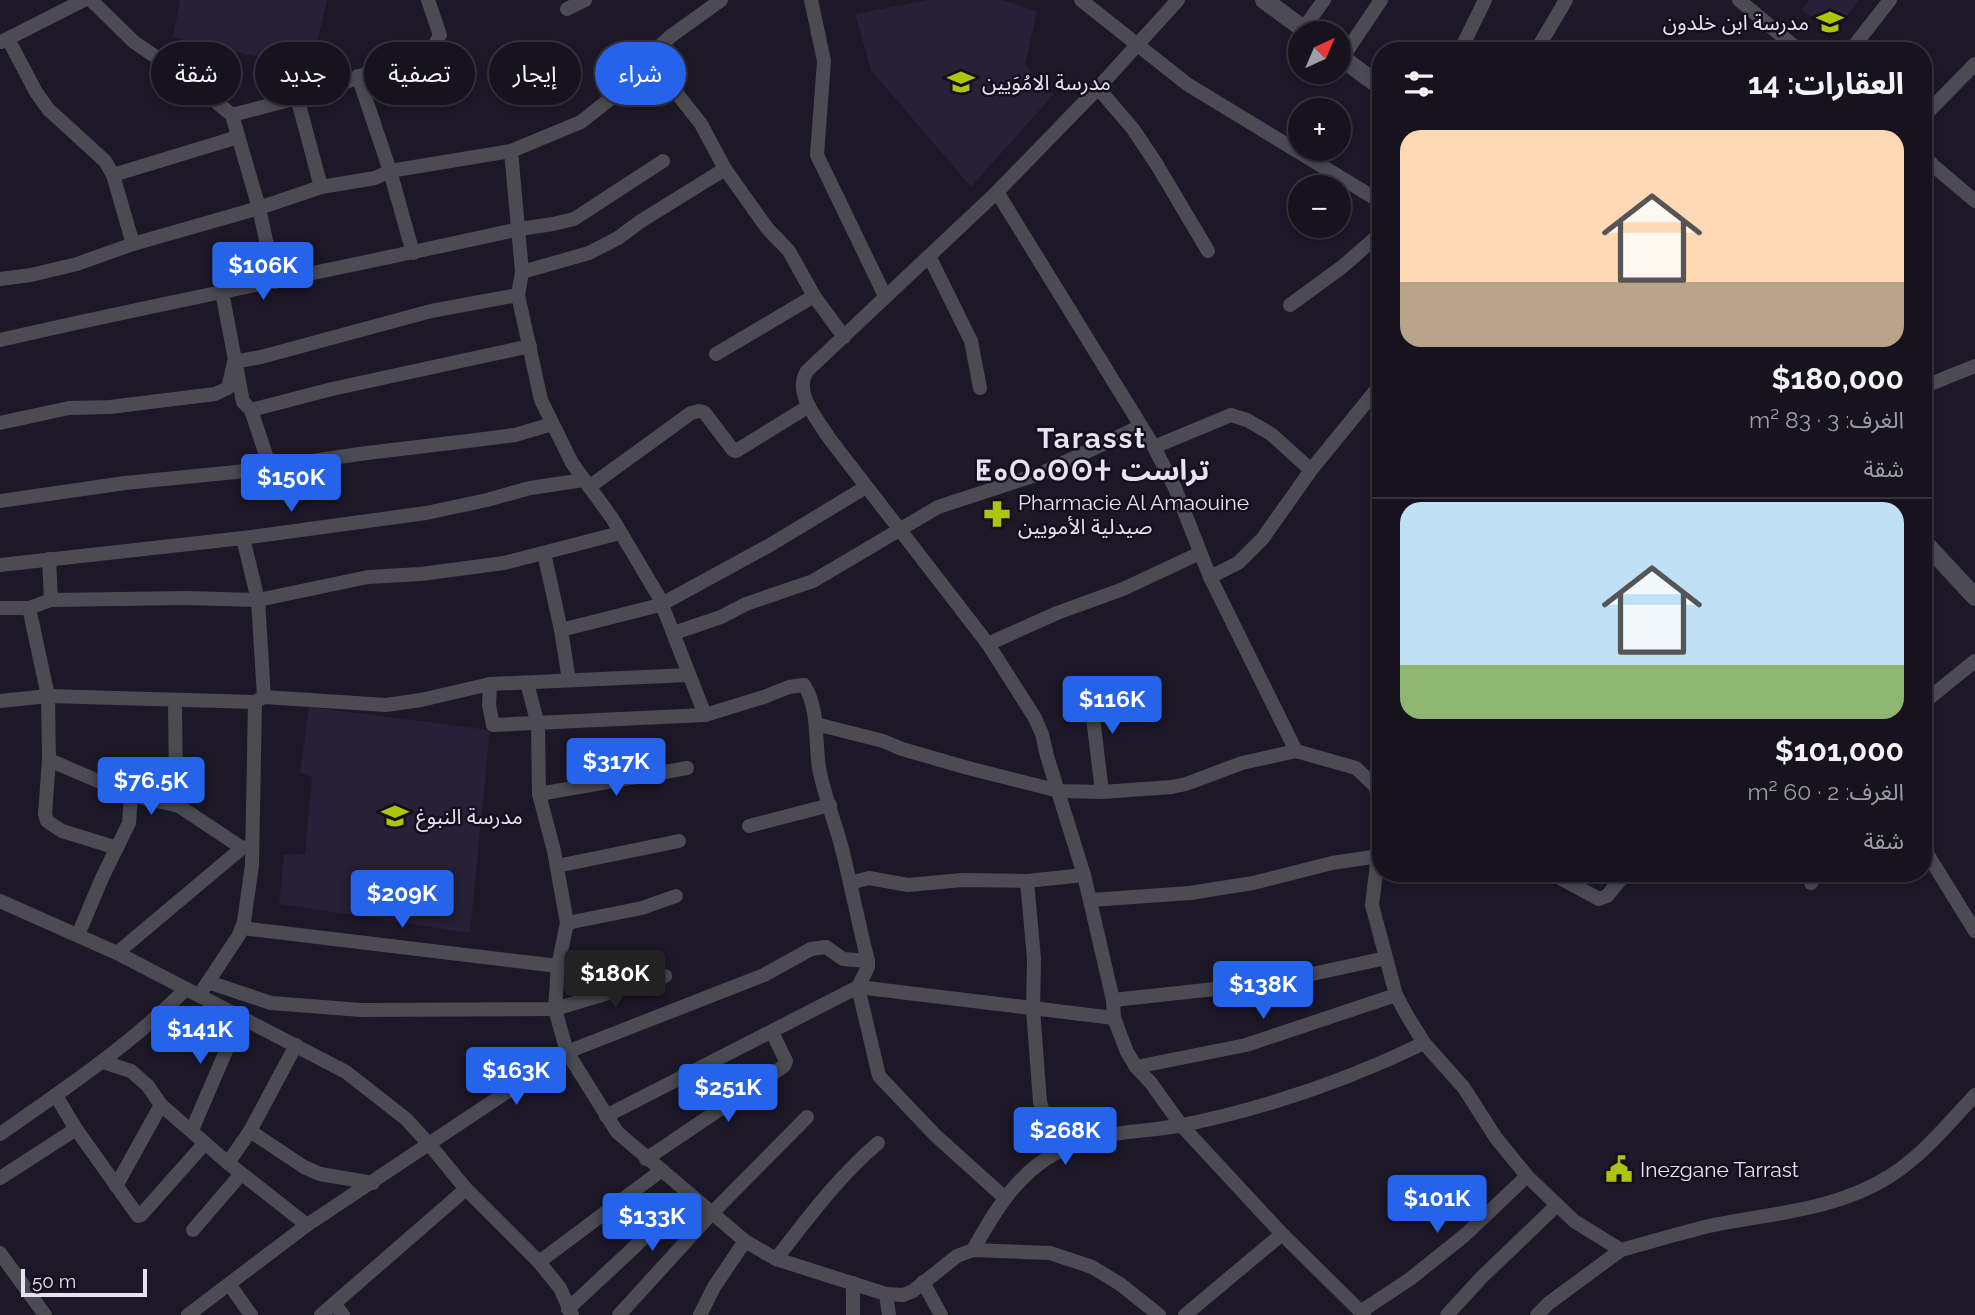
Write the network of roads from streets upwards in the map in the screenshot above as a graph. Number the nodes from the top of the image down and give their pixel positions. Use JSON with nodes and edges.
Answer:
{"nodes":[{"id":1,"x":84,"y":0,"type":"edge"},
{"id":2,"x":90,"y":0,"type":"edge"},
{"id":3,"x":428,"y":0,"type":"edge"},
{"id":4,"x":585,"y":0,"type":"edge"},
{"id":5,"x":721,"y":0,"type":"edge"},
{"id":6,"x":811,"y":0,"type":"edge"},
{"id":7,"x":1081,"y":0,"type":"edge"},
{"id":8,"x":1178,"y":0,"type":"edge"},
{"id":9,"x":1264,"y":0,"type":"edge"},
{"id":10,"x":1324,"y":0,"type":"edge"},
{"id":11,"x":1381,"y":0,"type":"edge"},
{"id":12,"x":1485,"y":0,"type":"edge"},
{"id":13,"x":1566,"y":0,"type":"edge"},
{"id":14,"x":1739,"y":0,"type":"edge"},
{"id":15,"x":1890,"y":0,"type":"edge"},
{"id":16,"x":567,"y":9,"type":"dead end"},
{"id":17,"x":1292,"y":21,"type":"edge"},
{"id":18,"x":1312,"y":21,"type":"edge"},
{"id":19,"x":4,"y":41,"type":"edge"},
{"id":20,"x":664,"y":42,"type":"edge"},
{"id":21,"x":1351,"y":42,"type":"edge"},
{"id":22,"x":1464,"y":42,"type":"edge"},
{"id":23,"x":1541,"y":42,"type":"edge"},
{"id":24,"x":1789,"y":42,"type":"edge"},
{"id":25,"x":1857,"y":42,"type":"edge"},
{"id":26,"x":1138,"y":44,"type":"junction"},
{"id":27,"x":1975,"y":64,"type":"edge"},
{"id":28,"x":1351,"y":65,"type":"edge"},
{"id":29,"x":358,"y":76,"type":"junction"},
{"id":30,"x":350,"y":80,"type":"edge"},
{"id":31,"x":1372,"y":80,"type":"edge"},
{"id":32,"x":1098,"y":88,"type":"junction"},
{"id":33,"x":268,"y":105,"type":"edge"},
{"id":34,"x":299,"y":105,"type":"edge"},
{"id":35,"x":603,"y":105,"type":"edge"},
{"id":36,"x":686,"y":105,"type":"edge"},
{"id":37,"x":1932,"y":108,"type":"edge"},
{"id":38,"x":232,"y":115,"type":"junction"},
{"id":39,"x":238,"y":136,"type":"junction"},
{"id":40,"x":511,"y":151,"type":"junction"},
{"id":41,"x":663,"y":161,"type":"dead end"},
{"id":42,"x":725,"y":169,"type":"junction"},
{"id":43,"x":1932,"y":170,"type":"edge"},
{"id":44,"x":390,"y":171,"type":"junction"},
{"id":45,"x":113,"y":176,"type":"junction"},
{"id":46,"x":321,"y":187,"type":"junction"},
{"id":47,"x":997,"y":192,"type":"junction"},
{"id":48,"x":1372,"y":197,"type":"edge"},
{"id":49,"x":1975,"y":201,"type":"edge"},
{"id":50,"x":259,"y":208,"type":"junction"},
{"id":51,"x":519,"y":229,"type":"junction"},
{"id":52,"x":1372,"y":241,"type":"edge"},
{"id":53,"x":133,"y":244,"type":"junction"},
{"id":54,"x":1208,"y":251,"type":"dead end"},
{"id":55,"x":413,"y":253,"type":"junction"},
{"id":56,"x":929,"y":256,"type":"junction"},
{"id":57,"x":522,"y":272,"type":"junction"},
{"id":58,"x":0,"y":279,"type":"edge"},
{"id":59,"x":275,"y":282,"type":"junction"},
{"id":60,"x":222,"y":292,"type":"junction"},
{"id":61,"x":517,"y":295,"type":"junction"},
{"id":62,"x":814,"y":296,"type":"junction"},
{"id":63,"x":885,"y":296,"type":"junction"},
{"id":64,"x":1290,"y":305,"type":"dead end"},
{"id":65,"x":844,"y":337,"type":"junction"},
{"id":66,"x":0,"y":340,"type":"edge"},
{"id":67,"x":530,"y":346,"type":"junction"},
{"id":68,"x":716,"y":354,"type":"dead end"},
{"id":69,"x":234,"y":362,"type":"junction"},
{"id":70,"x":1975,"y":366,"type":"edge"},
{"id":71,"x":1932,"y":383,"type":"edge"},
{"id":72,"x":980,"y":388,"type":"dead end"},
{"id":73,"x":1372,"y":395,"type":"edge"},
{"id":74,"x":809,"y":406,"type":"junction"},
{"id":75,"x":251,"y":410,"type":"junction"},
{"id":76,"x":0,"y":423,"type":"edge"},
{"id":77,"x":552,"y":424,"type":"junction"},
{"id":78,"x":1141,"y":426,"type":"junction"},
{"id":79,"x":1154,"y":447,"type":"junction"},
{"id":80,"x":270,"y":467,"type":"junction"},
{"id":81,"x":1311,"y":470,"type":"junction"},
{"id":82,"x":587,"y":483,"type":"junction"},
{"id":83,"x":866,"y":487,"type":"junction"},
{"id":84,"x":0,"y":501,"type":"edge"},
{"id":85,"x":898,"y":529,"type":"junction"},
{"id":86,"x":620,"y":533,"type":"junction"},
{"id":87,"x":243,"y":537,"type":"junction"},
{"id":88,"x":1932,"y":551,"type":"edge"},
{"id":89,"x":1200,"y":553,"type":"junction"},
{"id":90,"x":544,"y":554,"type":"junction"},
{"id":91,"x":49,"y":558,"type":"junction"},
{"id":92,"x":0,"y":565,"type":"edge"},
{"id":93,"x":1210,"y":577,"type":"junction"},
{"id":94,"x":1975,"y":597,"type":"edge"},
{"id":95,"x":51,"y":600,"type":"junction"},
{"id":96,"x":258,"y":600,"type":"junction"},
{"id":97,"x":660,"y":605,"type":"junction"},
{"id":98,"x":0,"y":608,"type":"edge"},
{"id":99,"x":29,"y":608,"type":"junction"},
{"id":100,"x":561,"y":630,"type":"junction"},
{"id":101,"x":674,"y":633,"type":"junction"},
{"id":102,"x":988,"y":644,"type":"junction"},
{"id":103,"x":1975,"y":661,"type":"edge"},
{"id":104,"x":688,"y":675,"type":"junction"},
{"id":105,"x":569,"y":680,"type":"junction"},
{"id":106,"x":527,"y":683,"type":"junction"},
{"id":107,"x":490,"y":684,"type":"junction"},
{"id":108,"x":1089,"y":684,"type":"dead end"},
{"id":109,"x":48,"y":696,"type":"junction"},
{"id":110,"x":1932,"y":696,"type":"edge"},
{"id":111,"x":175,"y":700,"type":"junction"},
{"id":112,"x":260,"y":700,"type":"junction"},
{"id":113,"x":0,"y":701,"type":"edge"},
{"id":114,"x":705,"y":715,"type":"junction"},
{"id":115,"x":816,"y":724,"type":"junction"},
{"id":116,"x":538,"y":725,"type":"junction"},
{"id":117,"x":1296,"y":751,"type":"junction"},
{"id":118,"x":49,"y":760,"type":"junction"},
{"id":119,"x":687,"y":768,"type":"dead end"},
{"id":120,"x":1372,"y":783,"type":"edge"},
{"id":121,"x":1059,"y":791,"type":"junction"},
{"id":122,"x":1102,"y":792,"type":"junction"},
{"id":123,"x":131,"y":794,"type":"junction"},
{"id":124,"x":539,"y":794,"type":"junction"},
{"id":125,"x":830,"y":805,"type":"junction"},
{"id":126,"x":179,"y":806,"type":"junction"},
{"id":127,"x":749,"y":826,"type":"dead end"},
{"id":128,"x":679,"y":841,"type":"dead end"},
{"id":129,"x":247,"y":847,"type":"junction"},
{"id":130,"x":117,"y":848,"type":"junction"},
{"id":131,"x":1372,"y":857,"type":"edge"},
{"id":132,"x":1932,"y":862,"type":"edge"},
{"id":133,"x":557,"y":866,"type":"junction"},
{"id":134,"x":1084,"y":875,"type":"junction"},
{"id":135,"x":1027,"y":880,"type":"junction"},
{"id":136,"x":1375,"y":882,"type":"edge"},
{"id":137,"x":1568,"y":882,"type":"edge"},
{"id":138,"x":1619,"y":882,"type":"edge"},
{"id":139,"x":850,"y":883,"type":"junction"},
{"id":140,"x":676,"y":896,"type":"dead end"},
{"id":141,"x":1091,"y":900,"type":"junction"},
{"id":142,"x":0,"y":901,"type":"edge"},
{"id":143,"x":567,"y":923,"type":"junction"},
{"id":144,"x":242,"y":928,"type":"junction"},
{"id":145,"x":1975,"y":931,"type":"edge"},
{"id":146,"x":78,"y":935,"type":"junction"},
{"id":147,"x":117,"y":953,"type":"junction"},
{"id":148,"x":1386,"y":958,"type":"junction"},
{"id":149,"x":868,"y":961,"type":"junction"},
{"id":150,"x":558,"y":966,"type":"junction"},
{"id":151,"x":665,"y":976,"type":"dead end"},
{"id":152,"x":858,"y":987,"type":"junction"},
{"id":153,"x":198,"y":989,"type":"junction"},
{"id":154,"x":1396,"y":995,"type":"junction"},
{"id":155,"x":1113,"y":1000,"type":"junction"},
{"id":156,"x":555,"y":1009,"type":"junction"},
{"id":157,"x":1032,"y":1009,"type":"junction"},
{"id":158,"x":241,"y":1016,"type":"junction"},
{"id":159,"x":1114,"y":1018,"type":"junction"},
{"id":160,"x":772,"y":1032,"type":"junction"},
{"id":161,"x":1424,"y":1043,"type":"junction"},
{"id":162,"x":296,"y":1045,"type":"junction"},
{"id":163,"x":566,"y":1052,"type":"junction"},
{"id":164,"x":103,"y":1062,"type":"junction"},
{"id":165,"x":1136,"y":1067,"type":"junction"},
{"id":166,"x":1975,"y":1095,"type":"edge"},
{"id":167,"x":56,"y":1096,"type":"junction"},
{"id":168,"x":161,"y":1105,"type":"junction"},
{"id":169,"x":606,"y":1116,"type":"junction"},
{"id":170,"x":807,"y":1117,"type":"dead end"},
{"id":171,"x":1181,"y":1125,"type":"junction"},
{"id":172,"x":76,"y":1129,"type":"junction"},
{"id":173,"x":192,"y":1130,"type":"junction"},
{"id":174,"x":250,"y":1131,"type":"junction"},
{"id":175,"x":0,"y":1134,"type":"edge"},
{"id":176,"x":205,"y":1143,"type":"junction"},
{"id":177,"x":429,"y":1143,"type":"junction"},
{"id":178,"x":878,"y":1143,"type":"dead end"},
{"id":179,"x":1055,"y":1153,"type":"junction"},
{"id":180,"x":646,"y":1158,"type":"junction"},
{"id":181,"x":228,"y":1163,"type":"junction"},
{"id":182,"x":662,"y":1170,"type":"junction"},
{"id":183,"x":241,"y":1174,"type":"junction"},
{"id":184,"x":1527,"y":1176,"type":"junction"},
{"id":185,"x":0,"y":1178,"type":"edge"},
{"id":186,"x":373,"y":1183,"type":"junction"},
{"id":187,"x":116,"y":1186,"type":"junction"},
{"id":188,"x":466,"y":1189,"type":"junction"},
{"id":189,"x":689,"y":1196,"type":"junction"},
{"id":190,"x":1005,"y":1198,"type":"junction"},
{"id":191,"x":1557,"y":1205,"type":"junction"},
{"id":192,"x":711,"y":1214,"type":"junction"},
{"id":193,"x":307,"y":1225,"type":"junction"},
{"id":194,"x":193,"y":1230,"type":"dead end"},
{"id":195,"x":1282,"y":1234,"type":"junction"},
{"id":196,"x":745,"y":1241,"type":"junction"},
{"id":197,"x":973,"y":1250,"type":"junction"},
{"id":198,"x":1621,"y":1250,"type":"junction"},
{"id":199,"x":0,"y":1253,"type":"edge"},
{"id":200,"x":776,"y":1259,"type":"junction"},
{"id":201,"x":539,"y":1262,"type":"junction"},
{"id":202,"x":923,"y":1282,"type":"junction"},
{"id":203,"x":853,"y":1283,"type":"junction"},
{"id":204,"x":229,"y":1284,"type":"junction"},
{"id":205,"x":886,"y":1293,"type":"junction"},
{"id":206,"x":338,"y":1309,"type":"edge"},
{"id":207,"x":570,"y":1312,"type":"edge"},
{"id":208,"x":1362,"y":1313,"type":"edge"},
{"id":209,"x":45,"y":1315,"type":"edge"},
{"id":210,"x":188,"y":1315,"type":"edge"},
{"id":211,"x":251,"y":1315,"type":"edge"},
{"id":212,"x":321,"y":1315,"type":"edge"},
{"id":213,"x":619,"y":1315,"type":"edge"},
{"id":214,"x":700,"y":1315,"type":"edge"},
{"id":215,"x":853,"y":1315,"type":"edge"},
{"id":216,"x":889,"y":1315,"type":"edge"},
{"id":217,"x":941,"y":1315,"type":"edge"},
{"id":218,"x":1159,"y":1315,"type":"edge"},
{"id":219,"x":1185,"y":1315,"type":"edge"},
{"id":220,"x":1447,"y":1315,"type":"edge"},
{"id":221,"x":1537,"y":1315,"type":"edge"}],
"edges":[{"from":1,"to":19,"type":"street"},
{"from":2,"to":38,"type":"street"},
{"from":3,"to":29,"type":"street"},
{"from":4,"to":16,"type":"street"},
{"from":5,"to":20,"type":"street"},
{"from":6,"to":63,"type":"street"},
{"from":7,"to":26,"type":"street"},
{"from":8,"to":26,"type":"street"},
{"from":9,"to":17,"type":"street"},
{"from":10,"to":18,"type":"street"},
{"from":11,"to":21,"type":"street"},
{"from":12,"to":22,"type":"street"},
{"from":13,"to":23,"type":"street"},
{"from":14,"to":24,"type":"street"},
{"from":15,"to":25,"type":"street"},
{"from":19,"to":45,"type":"street"},
{"from":26,"to":32,"type":"street"},
{"from":26,"to":48,"type":"street"},
{"from":27,"to":37,"type":"street"},
{"from":28,"to":31,"type":"street"},
{"from":29,"to":30,"type":"street"},
{"from":29,"to":44,"type":"street"},
{"from":32,"to":47,"type":"street"},
{"from":32,"to":54,"type":"street"},
{"from":33,"to":38,"type":"street"},
{"from":34,"to":46,"type":"street"},
{"from":35,"to":40,"type":"street"},
{"from":36,"to":42,"type":"street"},
{"from":38,"to":39,"type":"street"},
{"from":39,"to":45,"type":"street"},
{"from":39,"to":50,"type":"street"},
{"from":40,"to":44,"type":"street"},
{"from":40,"to":51,"type":"street"},
{"from":41,"to":51,"type":"street"},
{"from":42,"to":57,"type":"street"},
{"from":42,"to":62,"type":"street"},
{"from":43,"to":49,"type":"street"},
{"from":44,"to":46,"type":"street"},
{"from":44,"to":55,"type":"street"},
{"from":45,"to":53,"type":"street"},
{"from":46,"to":50,"type":"street"},
{"from":47,"to":56,"type":"street"},
{"from":47,"to":78,"type":"street"},
{"from":50,"to":53,"type":"street"},
{"from":50,"to":59,"type":"street"},
{"from":51,"to":55,"type":"street"},
{"from":51,"to":57,"type":"street"},
{"from":52,"to":64,"type":"street"},
{"from":53,"to":58,"type":"street"},
{"from":55,"to":59,"type":"street"},
{"from":56,"to":63,"type":"street"},
{"from":56,"to":72,"type":"street"},
{"from":57,"to":61,"type":"street"},
{"from":59,"to":60,"type":"street"},
{"from":60,"to":66,"type":"street"},
{"from":60,"to":69,"type":"street"},
{"from":61,"to":67,"type":"street"},
{"from":61,"to":69,"type":"street"},
{"from":62,"to":65,"type":"street"},
{"from":62,"to":68,"type":"street"},
{"from":63,"to":65,"type":"street"},
{"from":65,"to":74,"type":"street"},
{"from":67,"to":75,"type":"street"},
{"from":67,"to":77,"type":"street"},
{"from":69,"to":75,"type":"street"},
{"from":69,"to":76,"type":"street"},
{"from":70,"to":71,"type":"street"},
{"from":73,"to":81,"type":"street"},
{"from":74,"to":82,"type":"street"},
{"from":74,"to":83,"type":"street"},
{"from":75,"to":80,"type":"street"},
{"from":77,"to":80,"type":"street"},
{"from":77,"to":82,"type":"street"},
{"from":78,"to":79,"type":"street"},
{"from":78,"to":85,"type":"street"},
{"from":79,"to":81,"type":"street"},
{"from":79,"to":89,"type":"street"},
{"from":80,"to":84,"type":"street"},
{"from":81,"to":93,"type":"street"},
{"from":82,"to":86,"type":"street"},
{"from":82,"to":87,"type":"street"},
{"from":83,"to":85,"type":"street"},
{"from":83,"to":97,"type":"street"},
{"from":85,"to":101,"type":"street"},
{"from":85,"to":102,"type":"street"},
{"from":86,"to":90,"type":"street"},
{"from":86,"to":97,"type":"street"},
{"from":87,"to":91,"type":"street"},
{"from":87,"to":96,"type":"street"},
{"from":88,"to":94,"type":"street"},
{"from":89,"to":93,"type":"street"},
{"from":89,"to":102,"type":"street"},
{"from":90,"to":96,"type":"street"},
{"from":90,"to":100,"type":"street"},
{"from":91,"to":92,"type":"street"},
{"from":91,"to":95,"type":"street"},
{"from":93,"to":117,"type":"street"},
{"from":95,"to":96,"type":"street"},
{"from":95,"to":99,"type":"street"},
{"from":96,"to":112,"type":"street"},
{"from":97,"to":100,"type":"street"},
{"from":97,"to":101,"type":"street"},
{"from":98,"to":99,"type":"street"},
{"from":99,"to":109,"type":"street"},
{"from":100,"to":105,"type":"street"},
{"from":101,"to":104,"type":"street"},
{"from":102,"to":121,"type":"street"},
{"from":103,"to":110,"type":"street"},
{"from":104,"to":105,"type":"street"},
{"from":104,"to":114,"type":"street"},
{"from":105,"to":106,"type":"street"},
{"from":106,"to":107,"type":"street"},
{"from":106,"to":116,"type":"street"},
{"from":107,"to":112,"type":"street"},
{"from":107,"to":116,"type":"street"},
{"from":108,"to":122,"type":"street"},
{"from":109,"to":111,"type":"street"},
{"from":109,"to":113,"type":"street"},
{"from":109,"to":118,"type":"street"},
{"from":111,"to":112,"type":"street"},
{"from":111,"to":126,"type":"street"},
{"from":112,"to":129,"type":"street"},
{"from":114,"to":115,"type":"street"},
{"from":114,"to":116,"type":"street"},
{"from":115,"to":121,"type":"street"},
{"from":115,"to":125,"type":"street"},
{"from":116,"to":124,"type":"street"},
{"from":117,"to":120,"type":"street"},
{"from":117,"to":122,"type":"street"},
{"from":118,"to":123,"type":"street"},
{"from":118,"to":130,"type":"street"},
{"from":119,"to":124,"type":"street"},
{"from":121,"to":122,"type":"street"},
{"from":121,"to":134,"type":"street"},
{"from":123,"to":126,"type":"street"},
{"from":123,"to":130,"type":"street"},
{"from":124,"to":133,"type":"street"},
{"from":125,"to":127,"type":"street"},
{"from":125,"to":139,"type":"street"},
{"from":126,"to":129,"type":"street"},
{"from":128,"to":133,"type":"street"},
{"from":129,"to":144,"type":"street"},
{"from":129,"to":147,"type":"street"},
{"from":130,"to":146,"type":"street"},
{"from":131,"to":141,"type":"street"},
{"from":132,"to":145,"type":"street"},
{"from":133,"to":143,"type":"street"},
{"from":134,"to":135,"type":"street"},
{"from":134,"to":141,"type":"street"},
{"from":135,"to":139,"type":"street"},
{"from":135,"to":157,"type":"street"},
{"from":136,"to":148,"type":"street"},
{"from":137,"to":138,"type":"street"},
{"from":139,"to":149,"type":"street"},
{"from":140,"to":143,"type":"street"},
{"from":141,"to":155,"type":"street"},
{"from":142,"to":146,"type":"street"},
{"from":143,"to":150,"type":"street"},
{"from":144,"to":150,"type":"street"},
{"from":144,"to":153,"type":"street"},
{"from":146,"to":147,"type":"street"},
{"from":147,"to":153,"type":"street"},
{"from":148,"to":154,"type":"street"},
{"from":148,"to":155,"type":"street"},
{"from":149,"to":152,"type":"street"},
{"from":149,"to":163,"type":"street"},
{"from":150,"to":156,"type":"street"},
{"from":151,"to":156,"type":"street"},
{"from":152,"to":157,"type":"street"},
{"from":152,"to":160,"type":"street"},
{"from":152,"to":190,"type":"street"},
{"from":153,"to":156,"type":"street"},
{"from":153,"to":158,"type":"street"},
{"from":153,"to":164,"type":"street"},
{"from":154,"to":161,"type":"street"},
{"from":154,"to":165,"type":"street"},
{"from":155,"to":159,"type":"street"},
{"from":156,"to":163,"type":"street"},
{"from":157,"to":159,"type":"street"},
{"from":157,"to":179,"type":"street"},
{"from":158,"to":162,"type":"street"},
{"from":158,"to":173,"type":"street"},
{"from":159,"to":165,"type":"street"},
{"from":160,"to":169,"type":"street"},
{"from":160,"to":180,"type":"street"},
{"from":161,"to":171,"type":"street"},
{"from":161,"to":184,"type":"street"},
{"from":162,"to":174,"type":"street"},
{"from":162,"to":177,"type":"street"},
{"from":163,"to":169,"type":"street"},
{"from":163,"to":177,"type":"street"},
{"from":164,"to":167,"type":"street"},
{"from":164,"to":168,"type":"street"},
{"from":165,"to":171,"type":"street"},
{"from":166,"to":198,"type":"street"},
{"from":167,"to":172,"type":"street"},
{"from":167,"to":175,"type":"street"},
{"from":168,"to":173,"type":"street"},
{"from":168,"to":187,"type":"street"},
{"from":169,"to":180,"type":"street"},
{"from":170,"to":192,"type":"street"},
{"from":171,"to":179,"type":"street"},
{"from":171,"to":195,"type":"street"},
{"from":172,"to":185,"type":"street"},
{"from":172,"to":187,"type":"street"},
{"from":173,"to":176,"type":"street"},
{"from":174,"to":181,"type":"street"},
{"from":174,"to":186,"type":"street"},
{"from":176,"to":181,"type":"street"},
{"from":176,"to":187,"type":"street"},
{"from":177,"to":186,"type":"street"},
{"from":177,"to":188,"type":"street"},
{"from":178,"to":200,"type":"street"},
{"from":179,"to":190,"type":"street"},
{"from":180,"to":182,"type":"street"},
{"from":181,"to":183,"type":"street"},
{"from":182,"to":189,"type":"street"},
{"from":182,"to":201,"type":"street"},
{"from":183,"to":193,"type":"street"},
{"from":183,"to":194,"type":"street"},
{"from":184,"to":191,"type":"street"},
{"from":184,"to":208,"type":"street"},
{"from":186,"to":193,"type":"street"},
{"from":188,"to":201,"type":"street"},
{"from":188,"to":206,"type":"street"},
{"from":189,"to":192,"type":"street"},
{"from":189,"to":207,"type":"street"},
{"from":190,"to":197,"type":"street"},
{"from":191,"to":198,"type":"street"},
{"from":191,"to":220,"type":"street"},
{"from":192,"to":196,"type":"street"},
{"from":192,"to":213,"type":"street"},
{"from":193,"to":204,"type":"street"},
{"from":195,"to":208,"type":"street"},
{"from":195,"to":219,"type":"street"},
{"from":196,"to":200,"type":"street"},
{"from":196,"to":214,"type":"street"},
{"from":197,"to":202,"type":"street"},
{"from":197,"to":218,"type":"street"},
{"from":198,"to":221,"type":"street"},
{"from":199,"to":209,"type":"street"},
{"from":200,"to":203,"type":"street"},
{"from":201,"to":207,"type":"street"},
{"from":202,"to":205,"type":"street"},
{"from":202,"to":217,"type":"street"},
{"from":203,"to":205,"type":"street"},
{"from":203,"to":215,"type":"street"},
{"from":204,"to":210,"type":"street"},
{"from":204,"to":211,"type":"street"},
{"from":205,"to":216,"type":"street"},
{"from":206,"to":212,"type":"street"}]}
